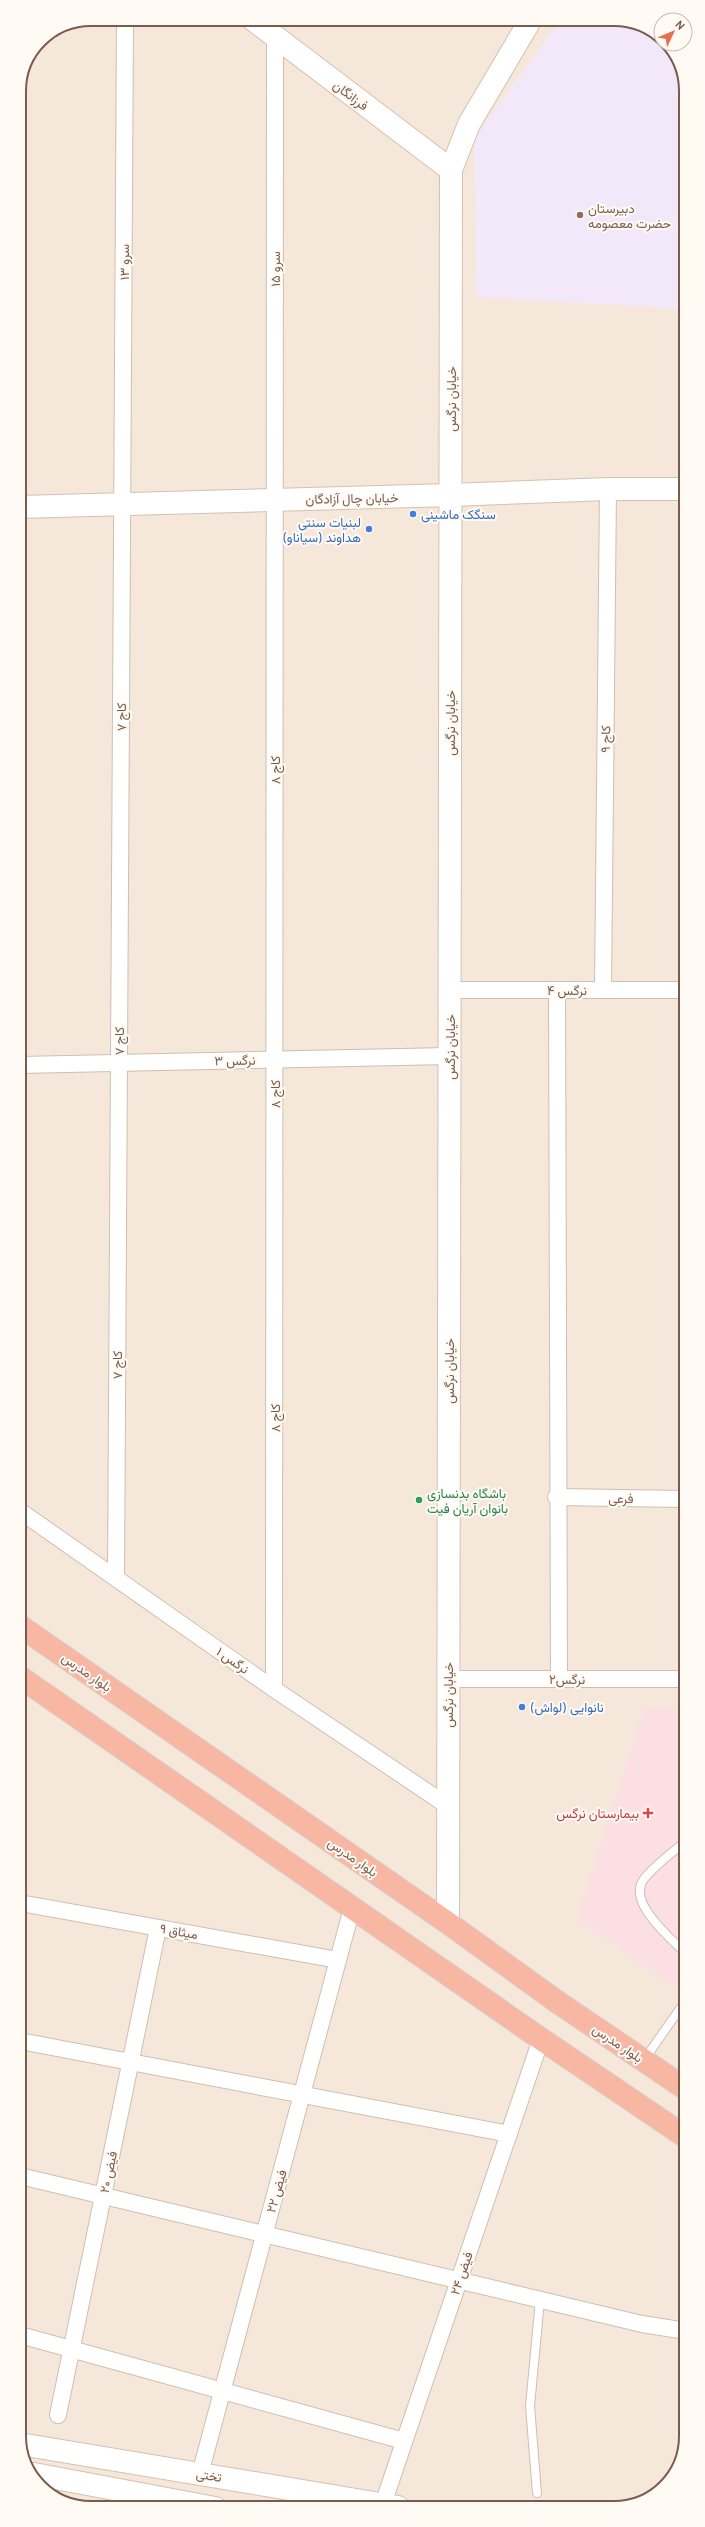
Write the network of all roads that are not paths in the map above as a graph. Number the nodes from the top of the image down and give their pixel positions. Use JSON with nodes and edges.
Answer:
{"nodes":[{"id":1,"x":125,"y":26,"type":"edge"},
{"id":2,"x":260,"y":26,"type":"edge"},
{"id":3,"x":524,"y":26,"type":"edge"},
{"id":4,"x":275,"y":38,"type":"junction"},
{"id":5,"x":451,"y":170,"type":"junction"},
{"id":6,"x":608,"y":488,"type":"junction"},
{"id":7,"x":679,"y":489,"type":"edge"},
{"id":8,"x":451,"y":495,"type":"junction"},
{"id":9,"x":275,"y":500,"type":"junction"},
{"id":10,"x":123,"y":504,"type":"junction"},
{"id":11,"x":26,"y":507,"type":"edge"},
{"id":12,"x":450,"y":990,"type":"junction"},
{"id":13,"x":557,"y":990,"type":"junction"},
{"id":14,"x":603,"y":990,"type":"junction"},
{"id":15,"x":679,"y":990,"type":"edge"},
{"id":16,"x":450,"y":1056,"type":"junction"},
{"id":17,"x":275,"y":1059,"type":"junction"},
{"id":18,"x":119,"y":1062,"type":"junction"},
{"id":19,"x":26,"y":1065,"type":"edge"},
{"id":20,"x":556,"y":1497,"type":"junction"},
{"id":21,"x":679,"y":1499,"type":"edge"},
{"id":22,"x":26,"y":1514,"type":"edge"},
{"id":23,"x":116,"y":1578,"type":"junction"},
{"id":24,"x":26,"y":1630,"type":"edge"},
{"id":25,"x":448,"y":1679,"type":"junction"},
{"id":26,"x":558,"y":1679,"type":"junction"},
{"id":27,"x":679,"y":1679,"type":"edge"},
{"id":28,"x":26,"y":1681,"type":"edge"},
{"id":29,"x":274,"y":1688,"type":"junction"},
{"id":30,"x":448,"y":1806,"type":"junction"},
{"id":31,"x":679,"y":1847,"type":"edge"},
{"id":32,"x":26,"y":1904,"type":"edge"},
{"id":33,"x":352,"y":1908,"type":"junction"},
{"id":34,"x":448,"y":1923,"type":"junction"},
{"id":35,"x":158,"y":1928,"type":"junction"},
{"id":36,"x":679,"y":1946,"type":"edge"},
{"id":37,"x":338,"y":1960,"type":"junction"},
{"id":38,"x":679,"y":2010,"type":"edge"},
{"id":39,"x":541,"y":2039,"type":"junction"},
{"id":40,"x":26,"y":2042,"type":"edge"},
{"id":41,"x":643,"y":2060,"type":"junction"},
{"id":42,"x":131,"y":2062,"type":"junction"},
{"id":43,"x":679,"y":2084,"type":"edge"},
{"id":44,"x":303,"y":2095,"type":"junction"},
{"id":45,"x":679,"y":2132,"type":"edge"},
{"id":46,"x":509,"y":2134,"type":"junction"},
{"id":47,"x":26,"y":2177,"type":"edge"},
{"id":48,"x":103,"y":2196,"type":"junction"},
{"id":49,"x":264,"y":2234,"type":"junction"},
{"id":50,"x":459,"y":2281,"type":"junction"},
{"id":51,"x":540,"y":2300,"type":"junction"},
{"id":52,"x":679,"y":2331,"type":"edge"},
{"id":53,"x":26,"y":2337,"type":"edge"},
{"id":54,"x":72,"y":2349,"type":"junction"},
{"id":55,"x":222,"y":2391,"type":"junction"},
{"id":56,"x":58,"y":2415,"type":"dead end"},
{"id":57,"x":404,"y":2441,"type":"junction"},
{"id":58,"x":27,"y":2445,"type":"edge"},
{"id":59,"x":200,"y":2474,"type":"junction"},
{"id":60,"x":39,"y":2475,"type":"edge"},
{"id":61,"x":537,"y":2493,"type":"dead end"},
{"id":62,"x":178,"y":2501,"type":"edge"},
{"id":63,"x":359,"y":2501,"type":"edge"},
{"id":64,"x":389,"y":2501,"type":"edge"}],
"edges":[{"from":1,"to":10,"type":"street","name":"سرو ۱۳"},
{"from":2,"to":4,"type":"street","name":"فرزانگان"},
{"from":3,"to":5,"type":"street"},
{"from":4,"to":5,"type":"street","name":"فرزانگان"},
{"from":4,"to":9,"type":"street","name":"سرو ۱۵"},
{"from":5,"to":8,"type":"street","name":"خیابان نرگس"},
{"from":6,"to":7,"type":"street","name":"خیابان چال آزادگان"},
{"from":6,"to":8,"type":"street","name":"خیابان چال آزادگان"},
{"from":6,"to":14,"type":"street","name":"کاج ۹"},
{"from":8,"to":9,"type":"street","name":"خیابان چال آزادگان"},
{"from":8,"to":12,"type":"street","name":"خیابان نرگس"},
{"from":9,"to":10,"type":"street","name":"خیابان چال آزادگان"},
{"from":9,"to":17,"type":"street","name":"کاج ۸"},
{"from":10,"to":11,"type":"street","name":"خیابان چال آزادگان"},
{"from":10,"to":18,"type":"street","name":"کاج ۷"},
{"from":12,"to":13,"type":"street","name":"نرگس ۴"},
{"from":12,"to":16,"type":"street","name":"خیابان نرگس"},
{"from":13,"to":14,"type":"street","name":"نرگس ۴"},
{"from":13,"to":20,"type":"street"},
{"from":14,"to":15,"type":"street","name":"نرگس ۴"},
{"from":16,"to":17,"type":"street","name":"نرگس ۳"},
{"from":16,"to":25,"type":"street","name":"خیابان نرگس"},
{"from":17,"to":18,"type":"street","name":"نرگس ۳"},
{"from":17,"to":29,"type":"street","name":"کاج ۸"},
{"from":18,"to":19,"type":"street","name":"نرگس ۳"},
{"from":18,"to":23,"type":"street","name":"کاج ۷"},
{"from":20,"to":21,"type":"street","name":"فرعی"},
{"from":20,"to":26,"type":"street"},
{"from":22,"to":23,"type":"street","name":"نرگس ۱"},
{"from":23,"to":29,"type":"street","name":"نرگس ۱"},
{"from":24,"to":34,"type":"highway","name":"بلوار مدرس"},
{"from":25,"to":26,"type":"street","name":"نرگس۲"},
{"from":25,"to":30,"type":"street","name":"خیابان نرگس"},
{"from":26,"to":27,"type":"street","name":"نرگس۲"},
{"from":28,"to":33,"type":"highway"},
{"from":29,"to":30,"type":"street","name":"نرگس ۱"},
{"from":30,"to":34,"type":"street","name":"خیابان نرگس"},
{"from":31,"to":36,"type":"lane"},
{"from":32,"to":35,"type":"street","name":"میثاق ۹"},
{"from":33,"to":37,"type":"street","name":"فیض ۲۲"},
{"from":33,"to":39,"type":"highway"},
{"from":34,"to":41,"type":"highway","name":"بلوار مدرس"},
{"from":35,"to":37,"type":"street","name":"میثاق ۹"},
{"from":35,"to":42,"type":"street","name":"فیض ۲۰"},
{"from":37,"to":44,"type":"street","name":"فیض ۲۲"},
{"from":38,"to":41,"type":"lane"},
{"from":39,"to":45,"type":"highway"},
{"from":39,"to":46,"type":"street","name":"فیض ۲۴"},
{"from":40,"to":42,"type":"street"},
{"from":41,"to":43,"type":"highway","name":"بلوار مدرس"},
{"from":42,"to":44,"type":"street"},
{"from":42,"to":48,"type":"street","name":"فیض ۲۰"},
{"from":44,"to":46,"type":"street"},
{"from":44,"to":49,"type":"street","name":"فیض ۲۲"},
{"from":46,"to":50,"type":"street","name":"فیض ۲۴"},
{"from":47,"to":48,"type":"street"},
{"from":48,"to":49,"type":"street"},
{"from":48,"to":54,"type":"street","name":"فیض ۲۰"},
{"from":49,"to":50,"type":"street"},
{"from":49,"to":55,"type":"street","name":"فیض ۲۲"},
{"from":50,"to":51,"type":"street"},
{"from":50,"to":57,"type":"street","name":"فیض ۲۴"},
{"from":51,"to":52,"type":"street"},
{"from":51,"to":61,"type":"lane"},
{"from":53,"to":54,"type":"street"},
{"from":54,"to":55,"type":"street"},
{"from":54,"to":56,"type":"street","name":"فیض ۲۰"},
{"from":55,"to":57,"type":"street"},
{"from":55,"to":59,"type":"street","name":"فیض ۲۲"},
{"from":57,"to":64,"type":"street","name":"فیض ۲۴"},
{"from":58,"to":59,"type":"street","name":"تختی"},
{"from":59,"to":63,"type":"street","name":"تختی"},
{"from":60,"to":62,"type":"street"}]}
